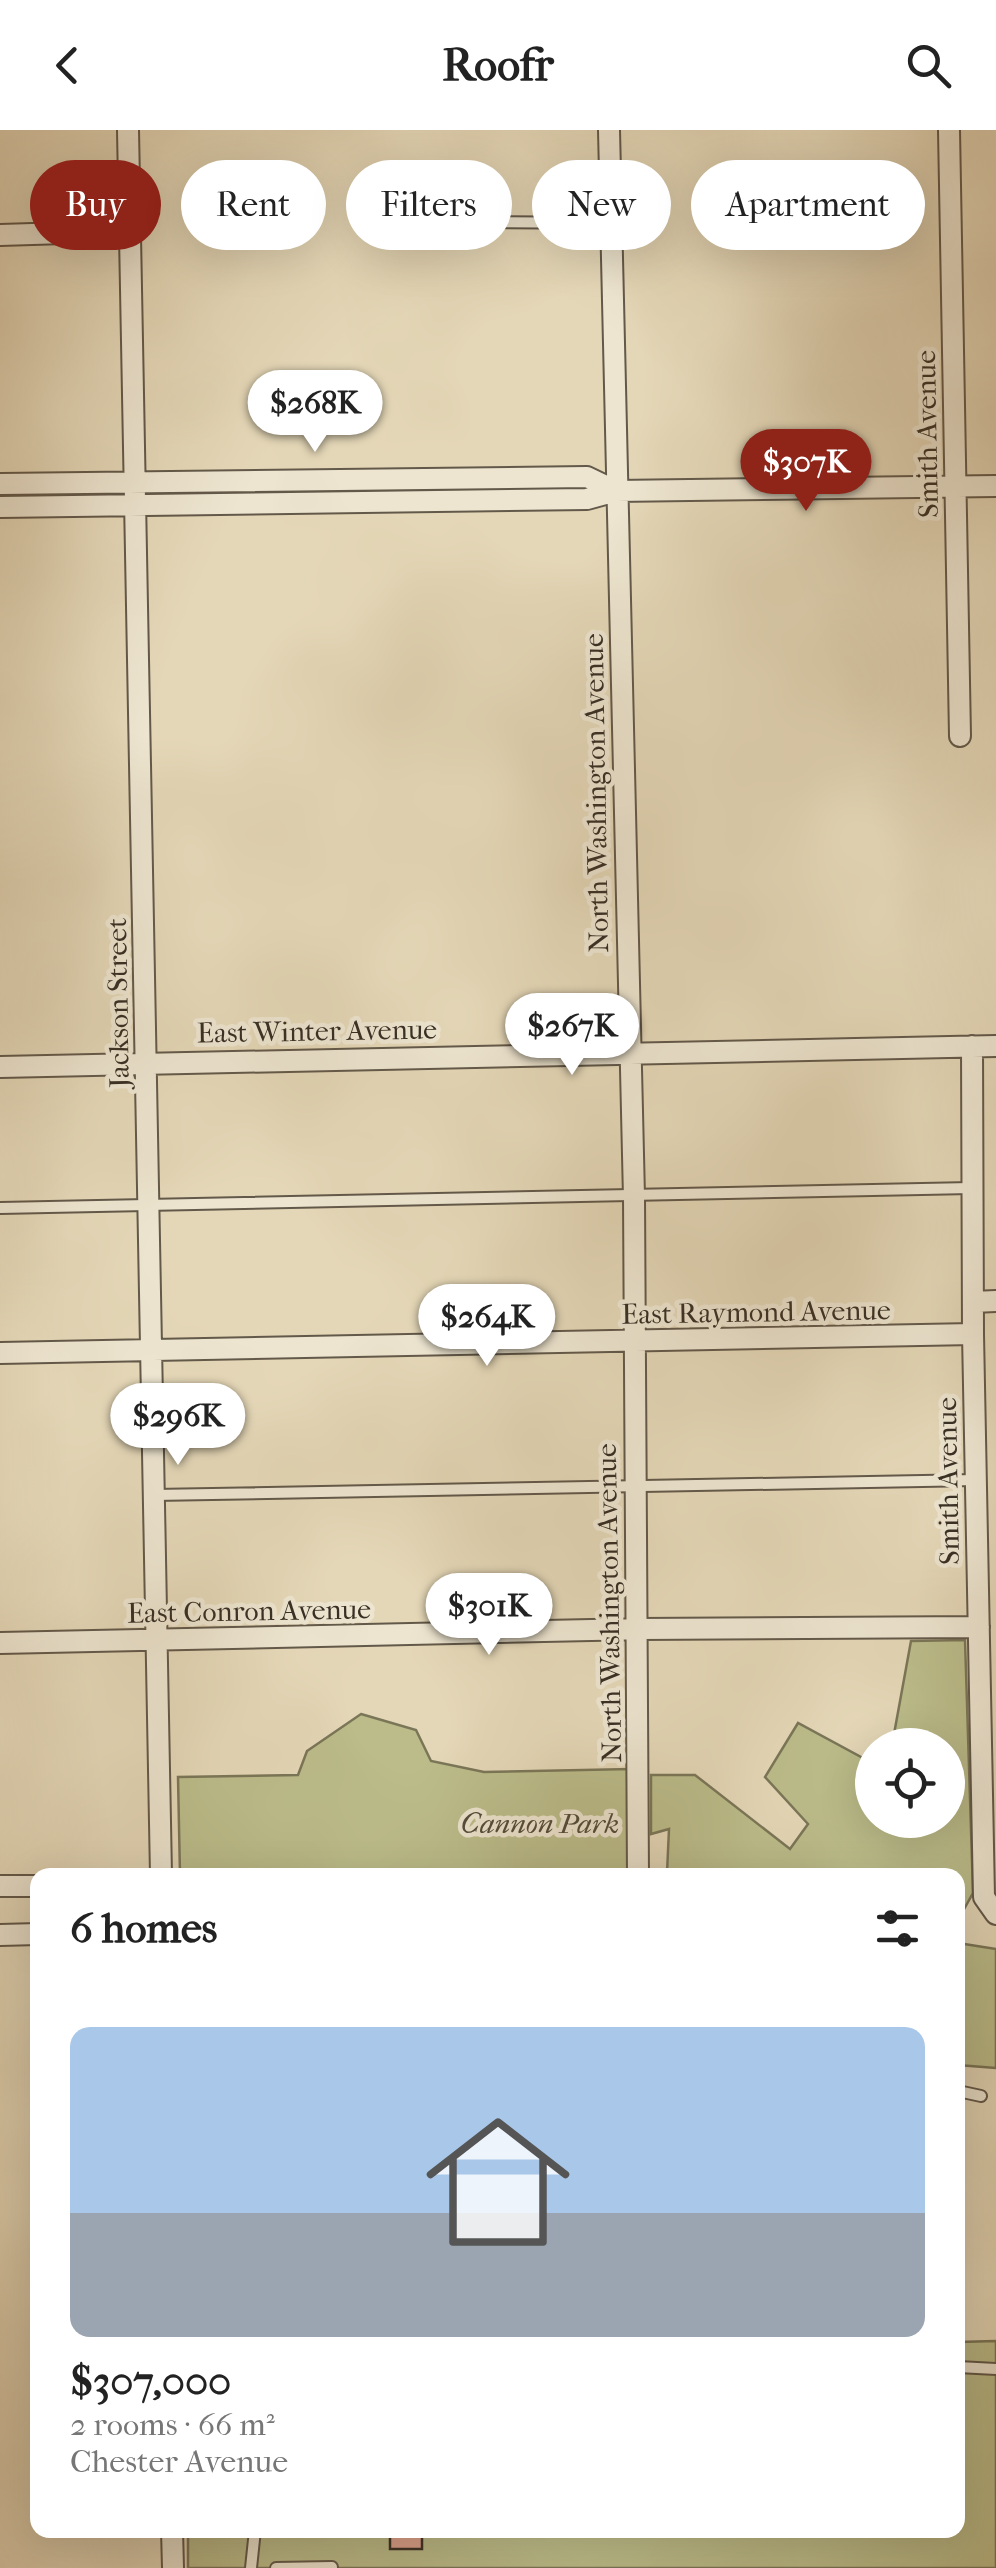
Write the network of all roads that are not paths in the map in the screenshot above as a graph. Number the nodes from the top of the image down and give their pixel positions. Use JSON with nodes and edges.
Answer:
{"nodes":[{"id":1,"x":128,"y":130,"type":"edge"},
{"id":2,"x":610,"y":130,"type":"edge"},
{"id":3,"x":949,"y":130,"type":"edge"},
{"id":4,"x":129,"y":160,"type":"edge"},
{"id":5,"x":611,"y":160,"type":"edge"},
{"id":6,"x":30,"y":234,"type":"edge"},
{"id":7,"x":0,"y":235,"type":"edge"},
{"id":8,"x":131,"y":250,"type":"edge"},
{"id":9,"x":612,"y":250,"type":"edge"},
{"id":10,"x":446,"y":478,"type":"junction"},
{"id":11,"x":295,"y":480,"type":"junction"},
{"id":12,"x":137,"y":482,"type":"junction"},
{"id":13,"x":0,"y":484,"type":"edge"},
{"id":14,"x":956,"y":486,"type":"junction"},
{"id":15,"x":996,"y":486,"type":"edge"},
{"id":16,"x":616,"y":492,"type":"junction"},
{"id":17,"x":446,"y":502,"type":"junction"},
{"id":18,"x":296,"y":504,"type":"junction"},
{"id":19,"x":137,"y":506,"type":"junction"},
{"id":20,"x":0,"y":508,"type":"edge"},
{"id":21,"x":960,"y":736,"type":"dead end"},
{"id":22,"x":972,"y":1046,"type":"junction"},
{"id":23,"x":996,"y":1046,"type":"edge"},
{"id":24,"x":630,"y":1052,"type":"junction"},
{"id":25,"x":147,"y":1063,"type":"junction"},
{"id":26,"x":0,"y":1067,"type":"edge"},
{"id":27,"x":972,"y":1188,"type":"junction"},
{"id":28,"x":634,"y":1196,"type":"junction"},
{"id":29,"x":151,"y":1204,"type":"junction"},
{"id":30,"x":0,"y":1208,"type":"edge"},
{"id":31,"x":973,"y":1302,"type":"junction"},
{"id":32,"x":996,"y":1302,"type":"edge"},
{"id":33,"x":972,"y":1334,"type":"junction"},
{"id":34,"x":635,"y":1342,"type":"junction"},
{"id":35,"x":151,"y":1349,"type":"junction"},
{"id":36,"x":0,"y":1353,"type":"edge"},
{"id":37,"x":976,"y":1480,"type":"junction"},
{"id":38,"x":634,"y":1486,"type":"junction"},
{"id":39,"x":153,"y":1495,"type":"junction"},
{"id":40,"x":978,"y":1627,"type":"junction"},
{"id":41,"x":639,"y":1629,"type":"junction"},
{"id":42,"x":156,"y":1642,"type":"junction"},
{"id":43,"x":0,"y":1643,"type":"edge"},
{"id":44,"x":161,"y":1868,"type":"edge"},
{"id":45,"x":638,"y":1868,"type":"edge"},
{"id":46,"x":0,"y":1886,"type":"edge"},
{"id":47,"x":30,"y":1886,"type":"edge"},
{"id":48,"x":994,"y":1914,"type":"edge"},
{"id":49,"x":30,"y":1934,"type":"edge"},
{"id":50,"x":0,"y":1935,"type":"edge"},
{"id":51,"x":965,"y":2092,"type":"edge"},
{"id":52,"x":982,"y":2096,"type":"dead end"},
{"id":53,"x":965,"y":2367,"type":"edge"},
{"id":54,"x":996,"y":2368,"type":"edge"},
{"id":55,"x":172,"y":2538,"type":"edge"},
{"id":56,"x":254,"y":2538,"type":"edge"},
{"id":57,"x":173,"y":2568,"type":"edge"},
{"id":58,"x":252,"y":2568,"type":"edge"},
{"id":59,"x":276,"y":2568,"type":"edge"},
{"id":60,"x":332,"y":2568,"type":"edge"}],
"edges":[{"from":1,"to":4,"type":"street","name":"Jackson Street"},
{"from":2,"to":5,"type":"street","name":"North Washington Avenue"},
{"from":3,"to":14,"type":"street","name":"Smith Avenue"},
{"from":6,"to":7,"type":"street"},
{"from":8,"to":12,"type":"street","name":"Jackson Street"},
{"from":9,"to":16,"type":"street","name":"North Washington Avenue"},
{"from":10,"to":11,"type":"street"},
{"from":10,"to":16,"type":"street"},
{"from":10,"to":17,"type":"street"},
{"from":11,"to":12,"type":"street"},
{"from":11,"to":18,"type":"street"},
{"from":12,"to":13,"type":"street"},
{"from":12,"to":19,"type":"street","name":"Jackson Street"},
{"from":14,"to":15,"type":"street"},
{"from":14,"to":16,"type":"street"},
{"from":14,"to":21,"type":"street","name":"Smith Avenue"},
{"from":16,"to":17,"type":"street"},
{"from":16,"to":24,"type":"street","name":"North Washington Avenue"},
{"from":17,"to":18,"type":"street"},
{"from":18,"to":19,"type":"street"},
{"from":19,"to":20,"type":"street"},
{"from":19,"to":25,"type":"street","name":"Jackson Street"},
{"from":22,"to":23,"type":"street","name":"East Winter Avenue"},
{"from":22,"to":24,"type":"street","name":"East Winter Avenue"},
{"from":22,"to":27,"type":"street","name":"Smith Avenue"},
{"from":24,"to":25,"type":"street","name":"East Winter Avenue"},
{"from":24,"to":28,"type":"street","name":"North Washington Avenue"},
{"from":25,"to":26,"type":"street","name":"East Winter Avenue"},
{"from":25,"to":29,"type":"street","name":"Jackson Street"},
{"from":27,"to":28,"type":"lane"},
{"from":27,"to":31,"type":"street","name":"Smith Avenue"},
{"from":28,"to":29,"type":"lane"},
{"from":28,"to":34,"type":"street","name":"North Washington Avenue"},
{"from":29,"to":30,"type":"lane"},
{"from":29,"to":35,"type":"street","name":"Jackson Street"},
{"from":31,"to":32,"type":"street"},
{"from":31,"to":33,"type":"street","name":"Smith Avenue"},
{"from":33,"to":34,"type":"street","name":"East Raymond Avenue"},
{"from":33,"to":37,"type":"street","name":"Smith Avenue"},
{"from":34,"to":35,"type":"street","name":"East Raymond Avenue"},
{"from":34,"to":38,"type":"street","name":"North Washington Avenue"},
{"from":35,"to":36,"type":"street","name":"East Raymond Avenue"},
{"from":35,"to":39,"type":"street","name":"Jackson Street"},
{"from":37,"to":38,"type":"lane"},
{"from":37,"to":40,"type":"street","name":"Smith Avenue"},
{"from":38,"to":39,"type":"lane"},
{"from":38,"to":41,"type":"street","name":"North Washington Avenue"},
{"from":39,"to":42,"type":"street","name":"Jackson Street"},
{"from":40,"to":41,"type":"street","name":"East Conron Avenue"},
{"from":40,"to":48,"type":"street","name":"Smith Avenue"},
{"from":41,"to":42,"type":"street","name":"East Conron Avenue"},
{"from":41,"to":45,"type":"street","name":"North Washington Avenue"},
{"from":42,"to":43,"type":"street","name":"East Conron Avenue"},
{"from":42,"to":44,"type":"street","name":"Jackson Street"},
{"from":46,"to":47,"type":"street"},
{"from":49,"to":50,"type":"street"},
{"from":51,"to":52,"type":"lane"},
{"from":53,"to":54,"type":"lane"},
{"from":55,"to":57,"type":"street"},
{"from":56,"to":58,"type":"lane"},
{"from":59,"to":60,"type":"lane"}]}
